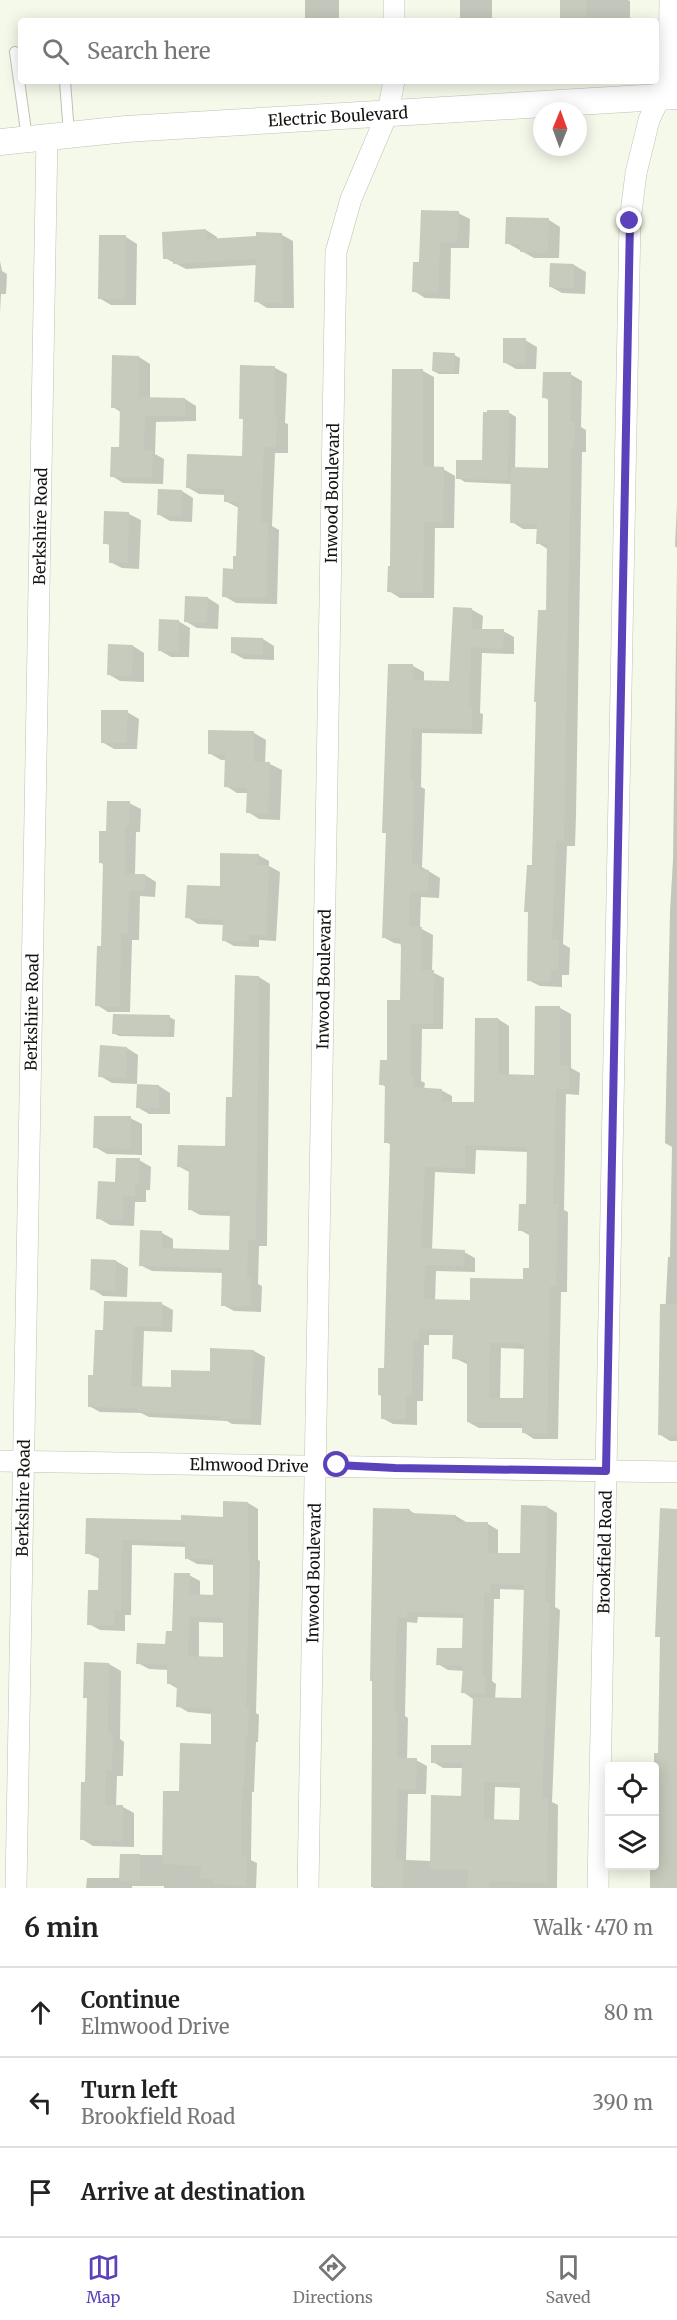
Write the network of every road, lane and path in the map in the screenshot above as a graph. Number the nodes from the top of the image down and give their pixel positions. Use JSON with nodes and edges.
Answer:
{"nodes":[{"id":1,"x":394,"y":0,"type":"edge"},
{"id":2,"x":670,"y":0,"type":"edge"},
{"id":3,"x":394,"y":18,"type":"edge"},
{"id":4,"x":15,"y":52,"type":"dead end"},
{"id":5,"x":18,"y":60,"type":"edge"},
{"id":6,"x":28,"y":84,"type":"edge"},
{"id":7,"x":64,"y":84,"type":"edge"},
{"id":8,"x":393,"y":84,"type":"edge"},
{"id":9,"x":668,"y":96,"type":"edge"},
{"id":10,"x":388,"y":112,"type":"junction"},
{"id":11,"x":48,"y":136,"type":"junction"},
{"id":12,"x":0,"y":141,"type":"edge"},
{"id":13,"x":0,"y":1461,"type":"edge"},
{"id":14,"x":23,"y":1461,"type":"junction"},
{"id":15,"x":316,"y":1465,"type":"junction"},
{"id":16,"x":606,"y":1471,"type":"junction"},
{"id":17,"x":677,"y":1472,"type":"edge"},
{"id":18,"x":16,"y":1888,"type":"edge"},
{"id":19,"x":308,"y":1888,"type":"edge"},
{"id":20,"x":598,"y":1888,"type":"edge"}],
"edges":[{"from":1,"to":3,"type":"street"},
{"from":2,"to":9,"type":"street","name":"Brookfield Road"},
{"from":4,"to":5,"type":"lane"},
{"from":6,"to":11,"type":"lane"},
{"from":7,"to":11,"type":"lane"},
{"from":8,"to":10,"type":"street","name":"Inwood Boulevard"},
{"from":9,"to":10,"type":"street","name":"Electric Boulevard"},
{"from":9,"to":16,"type":"street","name":"Brookfield Road"},
{"from":10,"to":11,"type":"street","name":"Electric Boulevard"},
{"from":10,"to":15,"type":"street","name":"Inwood Boulevard"},
{"from":11,"to":12,"type":"street","name":"Electric Boulevard"},
{"from":11,"to":14,"type":"street","name":"Berkshire Road"},
{"from":13,"to":14,"type":"street","name":"Elmwood Drive"},
{"from":14,"to":15,"type":"street","name":"Elmwood Drive"},
{"from":14,"to":18,"type":"street","name":"Berkshire Road"},
{"from":15,"to":16,"type":"street","name":"Elmwood Drive"},
{"from":15,"to":19,"type":"street","name":"Inwood Boulevard"},
{"from":16,"to":17,"type":"street","name":"Elmwood Drive"},
{"from":16,"to":20,"type":"street","name":"Brookfield Road"}]}
